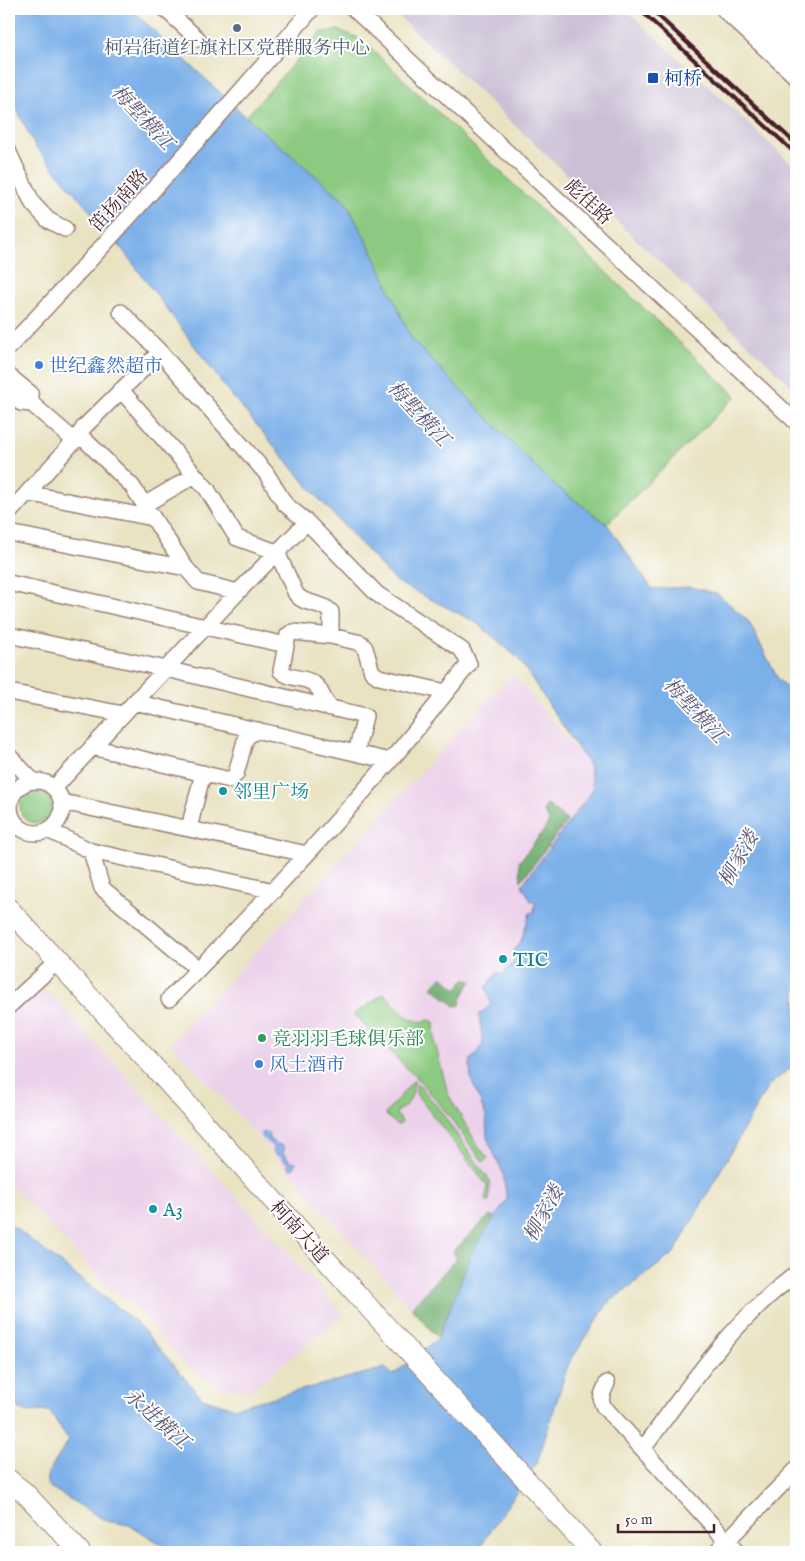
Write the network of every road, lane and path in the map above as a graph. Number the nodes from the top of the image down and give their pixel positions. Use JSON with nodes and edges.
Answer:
{"nodes":[{"id":1,"x":165,"y":9,"type":"edge"},
{"id":2,"x":312,"y":9,"type":"edge"},
{"id":3,"x":354,"y":9,"type":"edge"},
{"id":4,"x":728,"y":9,"type":"edge"},
{"id":5,"x":752,"y":9,"type":"edge"},
{"id":6,"x":779,"y":9,"type":"edge"},
{"id":7,"x":796,"y":25,"type":"edge"},
{"id":8,"x":198,"y":39,"type":"dead end"},
{"id":9,"x":796,"y":50,"type":"edge"},
{"id":10,"x":796,"y":72,"type":"edge"},
{"id":11,"x":9,"y":152,"type":"edge"},
{"id":12,"x":65,"y":229,"type":"dead end"},
{"id":13,"x":122,"y":312,"type":"dead end"},
{"id":14,"x":9,"y":347,"type":"edge"},
{"id":15,"x":160,"y":352,"type":"junction"},
{"id":16,"x":9,"y":376,"type":"edge"},
{"id":17,"x":121,"y":390,"type":"junction"},
{"id":18,"x":9,"y":392,"type":"edge"},
{"id":19,"x":32,"y":404,"type":"junction"},
{"id":20,"x":796,"y":422,"type":"edge"},
{"id":21,"x":77,"y":438,"type":"junction"},
{"id":22,"x":195,"y":475,"type":"junction"},
{"id":23,"x":28,"y":492,"type":"junction"},
{"id":24,"x":144,"y":505,"type":"junction"},
{"id":25,"x":9,"y":513,"type":"edge"},
{"id":26,"x":153,"y":518,"type":"junction"},
{"id":27,"x":307,"y":522,"type":"junction"},
{"id":28,"x":9,"y":533,"type":"edge"},
{"id":29,"x":277,"y":552,"type":"junction"},
{"id":30,"x":186,"y":568,"type":"junction"},
{"id":31,"x":9,"y":583,"type":"edge"},
{"id":32,"x":238,"y":592,"type":"junction"},
{"id":33,"x":206,"y":626,"type":"junction"},
{"id":34,"x":9,"y":635,"type":"edge"},
{"id":35,"x":331,"y":636,"type":"junction"},
{"id":36,"x":286,"y":645,"type":"junction"},
{"id":37,"x":166,"y":669,"type":"junction"},
{"id":38,"x":9,"y":692,"type":"edge"},
{"id":39,"x":446,"y":692,"type":"junction"},
{"id":40,"x":134,"y":702,"type":"junction"},
{"id":41,"x":331,"y":708,"type":"junction"},
{"id":42,"x":123,"y":714,"type":"junction"},
{"id":43,"x":258,"y":730,"type":"junction"},
{"id":44,"x":92,"y":747,"type":"junction"},
{"id":45,"x":356,"y":753,"type":"junction"},
{"id":46,"x":9,"y":756,"type":"edge"},
{"id":47,"x":390,"y":761,"type":"junction"},
{"id":48,"x":203,"y":773,"type":"junction"},
{"id":49,"x":33,"y":781,"type":"junction"},
{"id":50,"x":54,"y":788,"type":"junction"},
{"id":51,"x":62,"y":802,"type":"junction"},
{"id":52,"x":189,"y":828,"type":"junction"},
{"id":53,"x":13,"y":829,"type":"edge"},
{"id":54,"x":48,"y":830,"type":"junction"},
{"id":55,"x":91,"y":851,"type":"junction"},
{"id":56,"x":307,"y":854,"type":"junction"},
{"id":57,"x":274,"y":891,"type":"junction"},
{"id":58,"x":9,"y":909,"type":"edge"},
{"id":59,"x":57,"y":962,"type":"junction"},
{"id":60,"x":198,"y":969,"type":"junction"},
{"id":61,"x":169,"y":999,"type":"dead end"},
{"id":62,"x":9,"y":1006,"type":"edge"},
{"id":63,"x":796,"y":1274,"type":"edge"},
{"id":64,"x":607,"y":1383,"type":"dead end"},
{"id":65,"x":643,"y":1449,"type":"junction"},
{"id":66,"x":796,"y":1470,"type":"edge"},
{"id":67,"x":9,"y":1480,"type":"edge"},
{"id":68,"x":726,"y":1549,"type":"edge"},
{"id":69,"x":590,"y":1550,"type":"edge"},
{"id":70,"x":80,"y":1552,"type":"edge"}],
"edges":[{"from":1,"to":8,"type":"street"},
{"from":2,"to":14,"type":"street","name":"笛扬南路"},
{"from":3,"to":20,"type":"street","name":"彪佳路"},
{"from":4,"to":10,"type":"main road"},
{"from":5,"to":9,"type":"highway"},
{"from":6,"to":7,"type":"highway"},
{"from":11,"to":12,"type":"street"},
{"from":13,"to":15,"type":"street"},
{"from":15,"to":17,"type":"street"},
{"from":15,"to":27,"type":"street"},
{"from":16,"to":19,"type":"street"},
{"from":17,"to":21,"type":"street"},
{"from":17,"to":22,"type":"street"},
{"from":18,"to":19,"type":"street"},
{"from":19,"to":21,"type":"street"},
{"from":21,"to":23,"type":"street"},
{"from":21,"to":24,"type":"street"},
{"from":22,"to":24,"type":"street"},
{"from":22,"to":29,"type":"street"},
{"from":23,"to":25,"type":"street"},
{"from":23,"to":26,"type":"street"},
{"from":24,"to":26,"type":"street"},
{"from":26,"to":30,"type":"street"},
{"from":27,"to":29,"type":"street"},
{"from":27,"to":39,"type":"street"},
{"from":28,"to":30,"type":"street"},
{"from":29,"to":32,"type":"street"},
{"from":29,"to":35,"type":"street"},
{"from":30,"to":32,"type":"street"},
{"from":31,"to":33,"type":"street"},
{"from":32,"to":33,"type":"street"},
{"from":33,"to":36,"type":"street"},
{"from":33,"to":37,"type":"street"},
{"from":34,"to":37,"type":"street"},
{"from":35,"to":36,"type":"street"},
{"from":35,"to":39,"type":"street"},
{"from":36,"to":41,"type":"street"},
{"from":37,"to":40,"type":"street"},
{"from":37,"to":41,"type":"street"},
{"from":38,"to":42,"type":"street"},
{"from":39,"to":47,"type":"street"},
{"from":40,"to":42,"type":"street"},
{"from":40,"to":43,"type":"street"},
{"from":41,"to":45,"type":"street"},
{"from":42,"to":44,"type":"street"},
{"from":43,"to":45,"type":"street"},
{"from":43,"to":48,"type":"street"},
{"from":44,"to":48,"type":"street"},
{"from":44,"to":50,"type":"street"},
{"from":45,"to":47,"type":"street"},
{"from":46,"to":49,"type":"street"},
{"from":47,"to":56,"type":"street"},
{"from":48,"to":52,"type":"street"},
{"from":49,"to":50,"type":"street"},
{"from":49,"to":53,"type":"street"},
{"from":50,"to":51,"type":"street"},
{"from":51,"to":52,"type":"street"},
{"from":51,"to":54,"type":"street"},
{"from":52,"to":56,"type":"street"},
{"from":53,"to":54,"type":"street"},
{"from":54,"to":55,"type":"street"},
{"from":55,"to":57,"type":"street"},
{"from":55,"to":60,"type":"street"},
{"from":56,"to":57,"type":"street"},
{"from":57,"to":60,"type":"street"},
{"from":58,"to":59,"type":"main road","name":"柯南大道"},
{"from":59,"to":62,"type":"street"},
{"from":59,"to":69,"type":"main road","name":"柯南大道"},
{"from":60,"to":61,"type":"street"},
{"from":63,"to":65,"type":"street"},
{"from":64,"to":65,"type":"street"},
{"from":65,"to":68,"type":"street"},
{"from":66,"to":68,"type":"street"},
{"from":67,"to":70,"type":"main road"}]}
